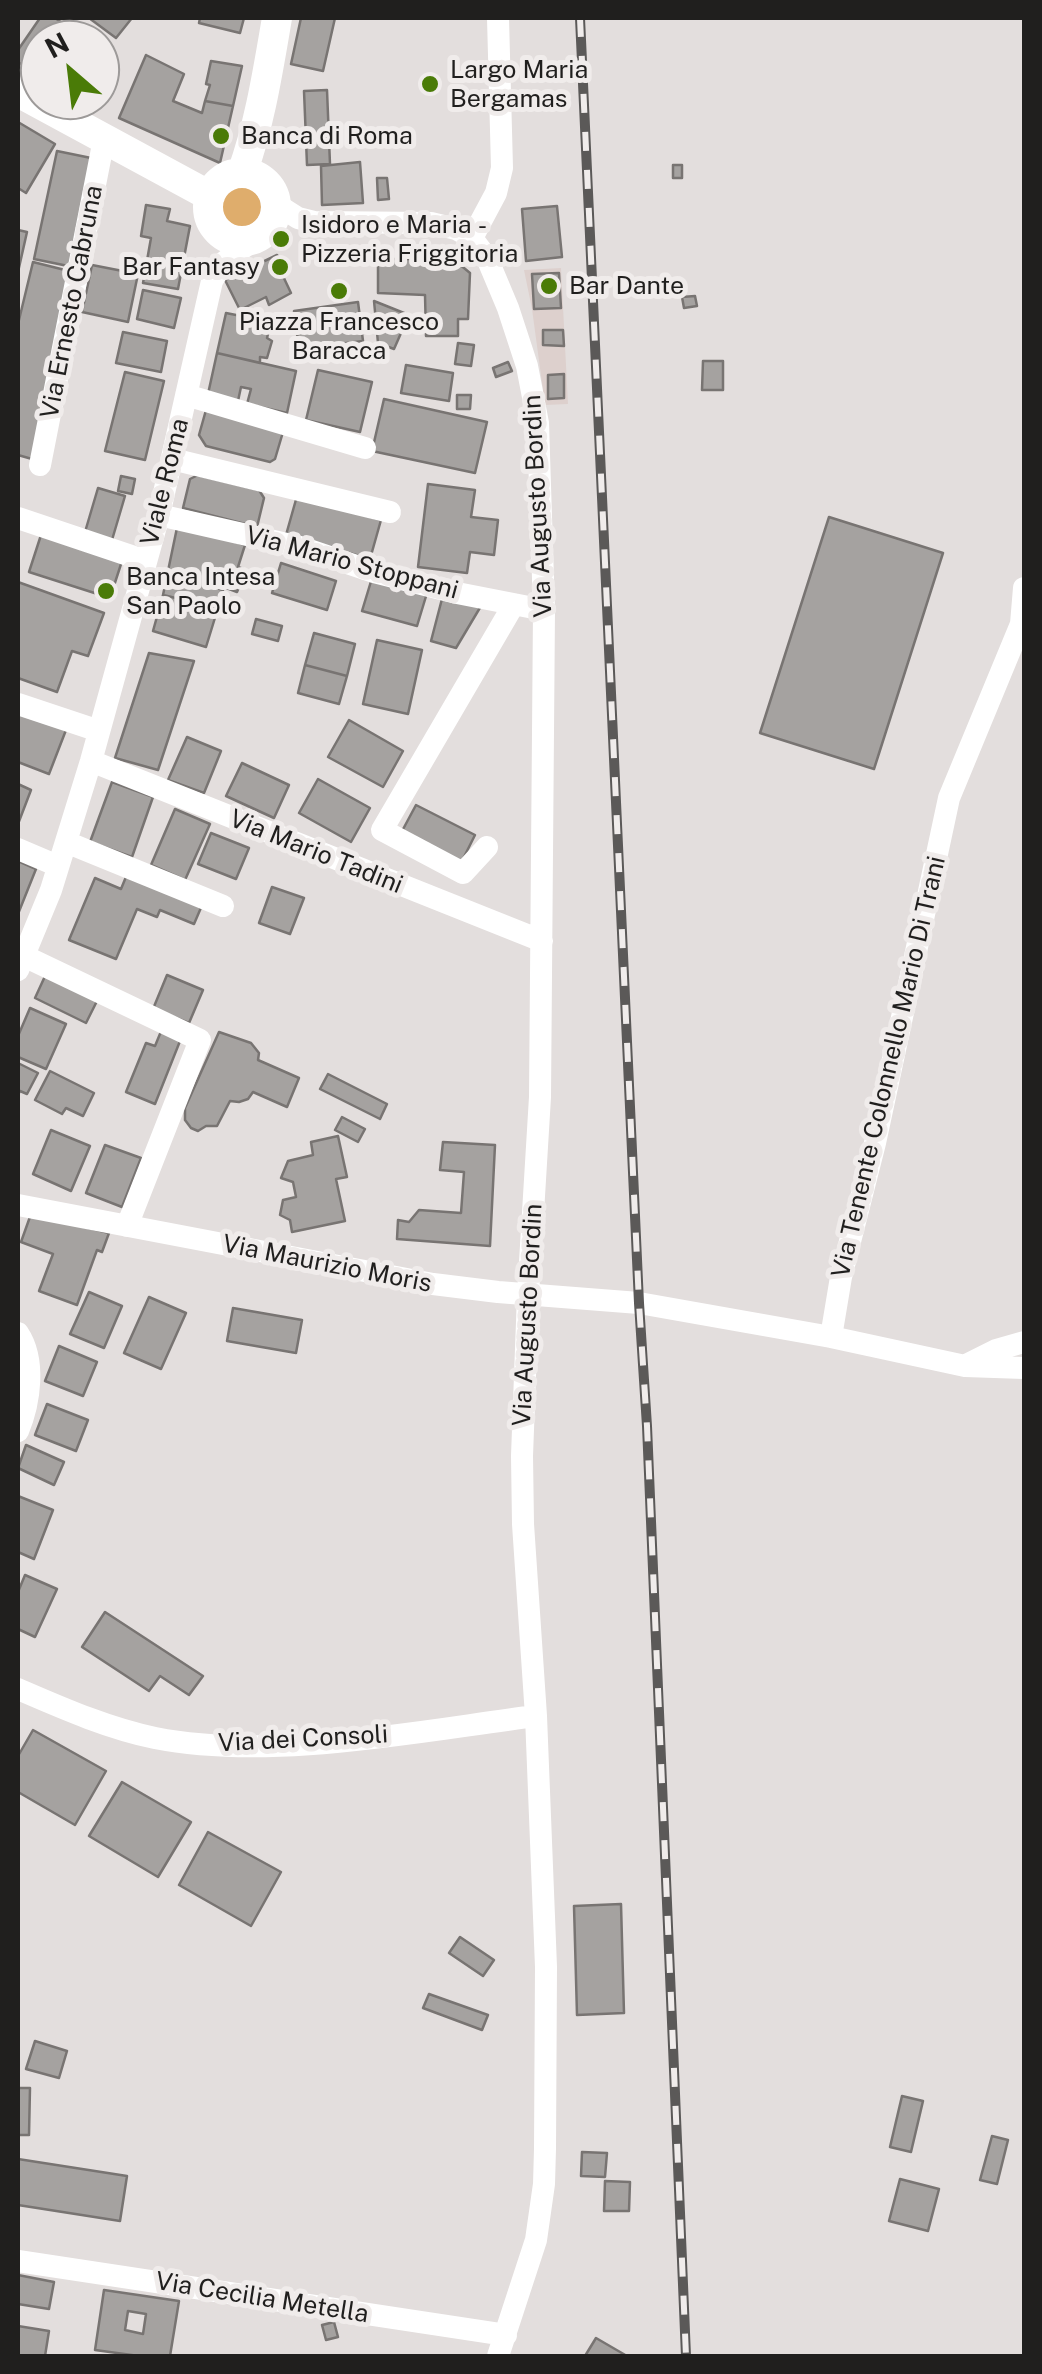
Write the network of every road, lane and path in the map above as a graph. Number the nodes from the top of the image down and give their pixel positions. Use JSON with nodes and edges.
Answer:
{"nodes":[{"id":1,"x":276,"y":18,"type":"edge"},
{"id":2,"x":498,"y":18,"type":"edge"},
{"id":3,"x":18,"y":92,"type":"edge"},
{"id":4,"x":104,"y":139,"type":"junction"},
{"id":5,"x":242,"y":173,"type":"junction"},
{"id":6,"x":210,"y":196,"type":"junction"},
{"id":7,"x":276,"y":204,"type":"junction"},
{"id":8,"x":304,"y":220,"type":"junction"},
{"id":9,"x":260,"y":235,"type":"junction"},
{"id":10,"x":472,"y":238,"type":"junction"},
{"id":11,"x":186,"y":395,"type":"junction"},
{"id":12,"x":364,"y":448,"type":"dead end"},
{"id":13,"x":172,"y":459,"type":"junction"},
{"id":14,"x":40,"y":465,"type":"dead end"},
{"id":15,"x":390,"y":512,"type":"dead end"},
{"id":16,"x":159,"y":515,"type":"junction"},
{"id":17,"x":18,"y":518,"type":"edge"},
{"id":18,"x":146,"y":561,"type":"junction"},
{"id":19,"x":1024,"y":588,"type":"edge"},
{"id":20,"x":514,"y":604,"type":"junction"},
{"id":21,"x":544,"y":610,"type":"junction"},
{"id":22,"x":18,"y":704,"type":"edge"},
{"id":23,"x":99,"y":731,"type":"junction"},
{"id":24,"x":91,"y":761,"type":"junction"},
{"id":25,"x":66,"y":842,"type":"junction"},
{"id":26,"x":487,"y":847,"type":"dead end"},
{"id":27,"x":18,"y":849,"type":"edge"},
{"id":28,"x":58,"y":866,"type":"junction"},
{"id":29,"x":223,"y":906,"type":"dead end"},
{"id":30,"x":542,"y":940,"type":"junction"},
{"id":31,"x":21,"y":963,"type":"edge"},
{"id":32,"x":18,"y":1206,"type":"edge"},
{"id":33,"x":127,"y":1226,"type":"junction"},
{"id":34,"x":528,"y":1295,"type":"junction"},
{"id":35,"x":18,"y":1333,"type":"edge"},
{"id":36,"x":831,"y":1337,"type":"junction"},
{"id":37,"x":1024,"y":1342,"type":"edge"},
{"id":38,"x":965,"y":1366,"type":"junction"},
{"id":39,"x":1024,"y":1368,"type":"edge"},
{"id":40,"x":18,"y":1431,"type":"edge"},
{"id":41,"x":18,"y":1689,"type":"edge"},
{"id":42,"x":536,"y":1716,"type":"junction"},
{"id":43,"x":18,"y":2262,"type":"edge"},
{"id":44,"x":502,"y":2346,"type":"edge"}],
"edges":[{"from":1,"to":5,"type":"main road"},
{"from":2,"to":10,"type":"street"},
{"from":3,"to":4,"type":"main road"},
{"from":4,"to":6,"type":"main road"},
{"from":4,"to":14,"type":"street","name":"Via Ernesto Cabruna"},
{"from":5,"to":6,"type":"main road"},
{"from":5,"to":7,"type":"main road"},
{"from":6,"to":9,"type":"main road"},
{"from":7,"to":8,"type":"street"},
{"from":7,"to":9,"type":"main road","name":"Viale Roma"},
{"from":8,"to":9,"type":"street"},
{"from":8,"to":10,"type":"street"},
{"from":9,"to":11,"type":"street","name":"Viale Roma"},
{"from":10,"to":21,"type":"street","name":"Via Augusto Bordin"},
{"from":11,"to":12,"type":"street"},
{"from":11,"to":13,"type":"street","name":"Viale Roma"},
{"from":13,"to":15,"type":"street"},
{"from":13,"to":16,"type":"street","name":"Viale Roma"},
{"from":16,"to":18,"type":"street","name":"Viale Roma"},
{"from":16,"to":20,"type":"street","name":"Via Mario Stoppani"},
{"from":17,"to":18,"type":"street"},
{"from":18,"to":23,"type":"street","name":"Viale Roma"},
{"from":19,"to":36,"type":"street","name":"Via Tenente Colonnello Mario Di Trani"},
{"from":20,"to":21,"type":"street","name":"Via Mario Stoppani"},
{"from":20,"to":26,"type":"street"},
{"from":21,"to":30,"type":"street","name":"Via Augusto Bordin"},
{"from":22,"to":23,"type":"street"},
{"from":23,"to":24,"type":"street","name":"Viale Roma"},
{"from":24,"to":25,"type":"street","name":"Viale Roma"},
{"from":24,"to":30,"type":"street","name":"Via Mario Tadini"},
{"from":25,"to":28,"type":"street","name":"Viale Roma"},
{"from":25,"to":29,"type":"street"},
{"from":27,"to":28,"type":"street"},
{"from":28,"to":31,"type":"street","name":"Viale Roma"},
{"from":30,"to":34,"type":"street","name":"Via Augusto Bordin"},
{"from":31,"to":33,"type":"street"},
{"from":32,"to":33,"type":"street","name":"Via Maurizio Moris"},
{"from":33,"to":34,"type":"street","name":"Via Maurizio Moris"},
{"from":34,"to":36,"type":"street","name":"Via Maurizio Moris"},
{"from":34,"to":42,"type":"street","name":"Via Augusto Bordin"},
{"from":35,"to":40,"type":"street"},
{"from":36,"to":38,"type":"street"},
{"from":37,"to":38,"type":"street"},
{"from":38,"to":39,"type":"street"},
{"from":41,"to":42,"type":"street","name":"Via dei Consoli"},
{"from":42,"to":44,"type":"street","name":"Via Augusto Bordin"},
{"from":43,"to":44,"type":"street","name":"Via Cecilia Metella"}]}
